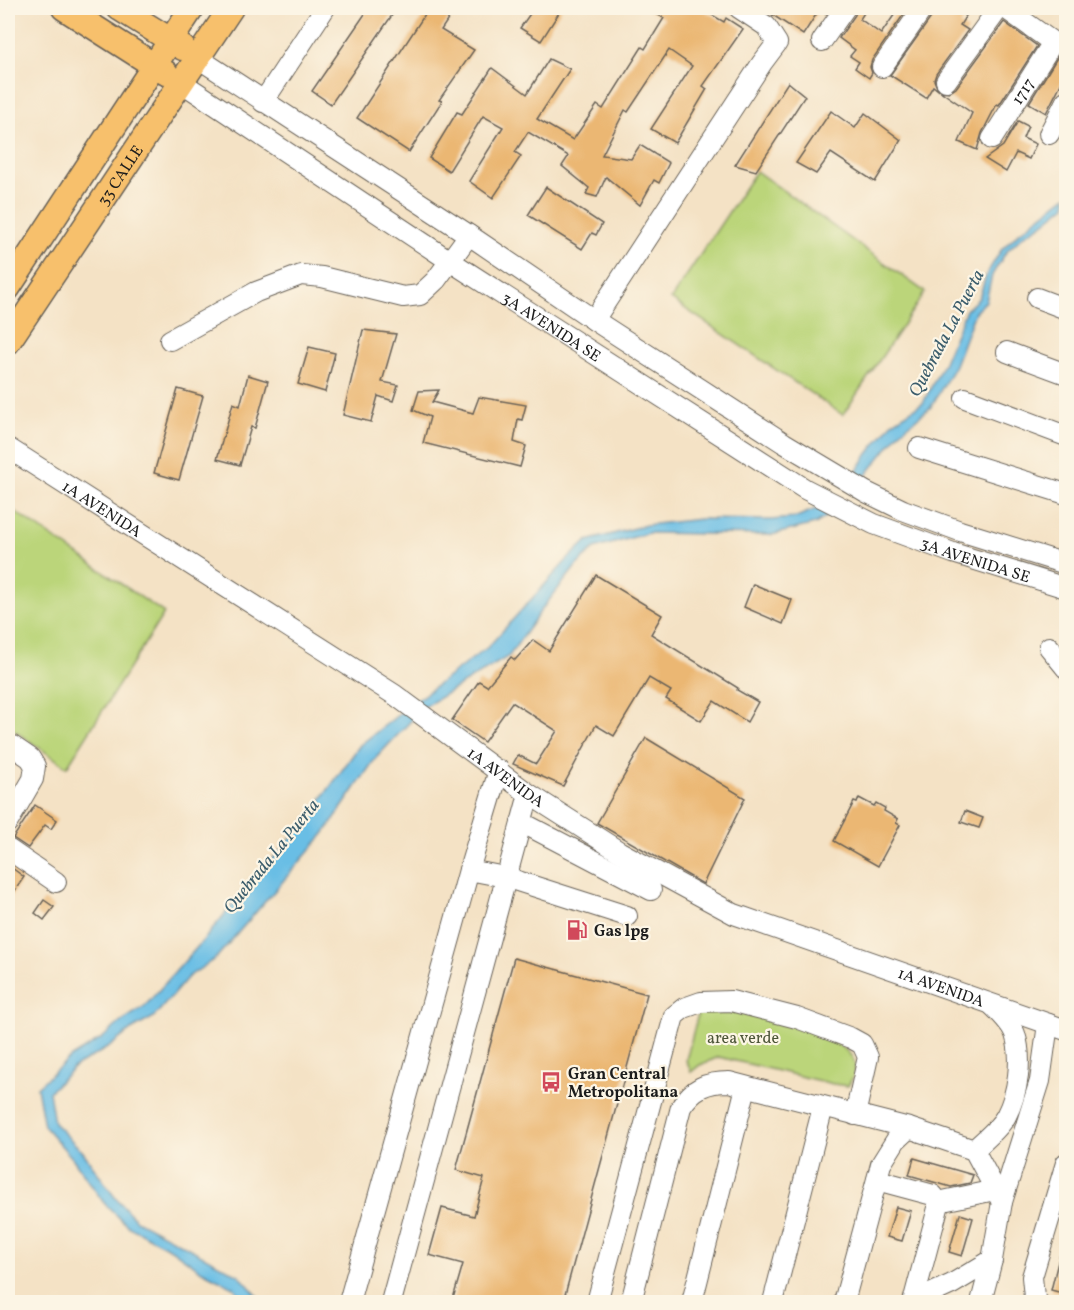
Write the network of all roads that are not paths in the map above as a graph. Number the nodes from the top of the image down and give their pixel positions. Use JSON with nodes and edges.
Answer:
{"nodes":[{"id":1,"x":64,"y":8,"type":"edge"},
{"id":2,"x":192,"y":8,"type":"edge"},
{"id":3,"x":231,"y":8,"type":"edge"},
{"id":4,"x":325,"y":8,"type":"edge"},
{"id":5,"x":739,"y":8,"type":"edge"},
{"id":6,"x":844,"y":8,"type":"edge"},
{"id":7,"x":923,"y":8,"type":"edge"},
{"id":8,"x":999,"y":8,"type":"edge"},
{"id":9,"x":1005,"y":8,"type":"edge"},
{"id":10,"x":130,"y":10,"type":"edge"},
{"id":11,"x":170,"y":40,"type":"junction"},
{"id":12,"x":822,"y":41,"type":"dead end"},
{"id":13,"x":198,"y":58,"type":"junction"},
{"id":14,"x":153,"y":66,"type":"junction"},
{"id":15,"x":882,"y":67,"type":"dead end"},
{"id":16,"x":946,"y":81,"type":"dead end"},
{"id":17,"x":181,"y":82,"type":"junction"},
{"id":18,"x":1066,"y":101,"type":"edge"},
{"id":19,"x":263,"y":102,"type":"junction"},
{"id":20,"x":1049,"y":134,"type":"dead end"},
{"id":21,"x":992,"y":139,"type":"dead end"},
{"id":22,"x":468,"y":235,"type":"junction"},
{"id":23,"x":450,"y":261,"type":"junction"},
{"id":24,"x":8,"y":288,"type":"edge"},
{"id":25,"x":1037,"y":298,"type":"dead end"},
{"id":26,"x":1066,"y":309,"type":"edge"},
{"id":27,"x":594,"y":320,"type":"junction"},
{"id":28,"x":170,"y":340,"type":"dead end"},
{"id":29,"x":8,"y":342,"type":"edge"},
{"id":30,"x":1007,"y":352,"type":"dead end"},
{"id":31,"x":1066,"y":374,"type":"edge"},
{"id":32,"x":965,"y":398,"type":"dead end"},
{"id":33,"x":1066,"y":436,"type":"edge"},
{"id":34,"x":8,"y":448,"type":"edge"},
{"id":35,"x":918,"y":448,"type":"dead end"},
{"id":36,"x":1066,"y":494,"type":"edge"},
{"id":37,"x":1066,"y":564,"type":"edge"},
{"id":38,"x":1066,"y":588,"type":"edge"},
{"id":39,"x":1049,"y":647,"type":"dead end"},
{"id":40,"x":1066,"y":668,"type":"edge"},
{"id":41,"x":8,"y":743,"type":"edge"},
{"id":42,"x":499,"y":770,"type":"junction"},
{"id":43,"x":529,"y":794,"type":"junction"},
{"id":44,"x":8,"y":822,"type":"edge"},
{"id":45,"x":520,"y":822,"type":"junction"},
{"id":46,"x":8,"y":849,"type":"edge"},
{"id":47,"x":469,"y":870,"type":"junction"},
{"id":48,"x":505,"y":878,"type":"junction"},
{"id":49,"x":56,"y":882,"type":"dead end"},
{"id":50,"x":651,"y":890,"type":"dead end"},
{"id":51,"x":627,"y":916,"type":"dead end"},
{"id":52,"x":992,"y":1005,"type":"junction"},
{"id":53,"x":1057,"y":1027,"type":"edge"},
{"id":54,"x":746,"y":1087,"type":"junction"},
{"id":55,"x":823,"y":1107,"type":"junction"},
{"id":56,"x":855,"y":1115,"type":"junction"},
{"id":57,"x":909,"y":1128,"type":"junction"},
{"id":58,"x":974,"y":1150,"type":"junction"},
{"id":59,"x":1066,"y":1163,"type":"edge"},
{"id":60,"x":877,"y":1180,"type":"junction"},
{"id":61,"x":999,"y":1196,"type":"junction"},
{"id":62,"x":938,"y":1202,"type":"junction"},
{"id":63,"x":992,"y":1260,"type":"junction"},
{"id":64,"x":350,"y":1302,"type":"edge"},
{"id":65,"x":391,"y":1302,"type":"edge"},
{"id":66,"x":597,"y":1302,"type":"edge"},
{"id":67,"x":631,"y":1302,"type":"edge"},
{"id":68,"x":692,"y":1302,"type":"edge"},
{"id":69,"x":773,"y":1302,"type":"edge"},
{"id":70,"x":844,"y":1302,"type":"edge"},
{"id":71,"x":913,"y":1302,"type":"edge"},
{"id":72,"x":981,"y":1302,"type":"edge"},
{"id":73,"x":1038,"y":1302,"type":"edge"}],
"edges":[{"from":1,"to":14,"type":"main road","name":"3A AVENIDA SE"},
{"from":2,"to":11,"type":"main road","name":"33 CALLE"},
{"from":3,"to":13,"type":"main road","name":"33 CALLE"},
{"from":4,"to":19,"type":"street"},
{"from":5,"to":27,"type":"street"},
{"from":6,"to":12,"type":"street"},
{"from":7,"to":15,"type":"street"},
{"from":8,"to":16,"type":"street"},
{"from":9,"to":21,"type":"street","name":"1717"},
{"from":10,"to":11,"type":"main road","name":"3A AVENIDA SE"},
{"from":11,"to":13,"type":"main road","name":"3A AVENIDA SE"},
{"from":11,"to":14,"type":"main road","name":"33 CALLE"},
{"from":13,"to":17,"type":"main road","name":"33 CALLE"},
{"from":13,"to":19,"type":"street","name":"3A AVENIDA SE"},
{"from":14,"to":17,"type":"main road","name":"3A AVENIDA SE"},
{"from":14,"to":24,"type":"main road","name":"33 CALLE"},
{"from":17,"to":23,"type":"street","name":"3A AVENIDA SE"},
{"from":17,"to":29,"type":"main road","name":"33 CALLE"},
{"from":18,"to":20,"type":"street"},
{"from":19,"to":22,"type":"street","name":"3A AVENIDA SE"},
{"from":22,"to":23,"type":"street"},
{"from":22,"to":27,"type":"street","name":"3A AVENIDA SE"},
{"from":23,"to":28,"type":"street"},
{"from":23,"to":38,"type":"street","name":"3A AVENIDA SE"},
{"from":25,"to":26,"type":"street"},
{"from":27,"to":37,"type":"street","name":"3A AVENIDA SE"},
{"from":30,"to":31,"type":"street"},
{"from":32,"to":33,"type":"street"},
{"from":34,"to":42,"type":"street","name":"1A AVENIDA"},
{"from":35,"to":36,"type":"street"},
{"from":39,"to":40,"type":"street"},
{"from":41,"to":44,"type":"street"},
{"from":42,"to":43,"type":"street","name":"1A AVENIDA"},
{"from":42,"to":47,"type":"street"},
{"from":43,"to":45,"type":"street"},
{"from":43,"to":52,"type":"street","name":"1A AVENIDA"},
{"from":45,"to":48,"type":"street"},
{"from":45,"to":50,"type":"street"},
{"from":46,"to":49,"type":"street"},
{"from":47,"to":48,"type":"street"},
{"from":47,"to":64,"type":"street"},
{"from":48,"to":51,"type":"street"},
{"from":48,"to":65,"type":"street"},
{"from":52,"to":53,"type":"street","name":"1A AVENIDA"},
{"from":52,"to":58,"type":"street"},
{"from":53,"to":61,"type":"street"},
{"from":54,"to":55,"type":"street"},
{"from":54,"to":67,"type":"street"},
{"from":54,"to":68,"type":"street"},
{"from":55,"to":56,"type":"street"},
{"from":55,"to":69,"type":"street"},
{"from":56,"to":57,"type":"street"},
{"from":56,"to":66,"type":"street"},
{"from":57,"to":58,"type":"street"},
{"from":57,"to":60,"type":"street"},
{"from":58,"to":61,"type":"street"},
{"from":59,"to":73,"type":"street"},
{"from":60,"to":62,"type":"street"},
{"from":60,"to":70,"type":"street"},
{"from":61,"to":62,"type":"street"},
{"from":61,"to":63,"type":"street"},
{"from":62,"to":71,"type":"street"},
{"from":63,"to":71,"type":"street"},
{"from":63,"to":72,"type":"street"}]}
